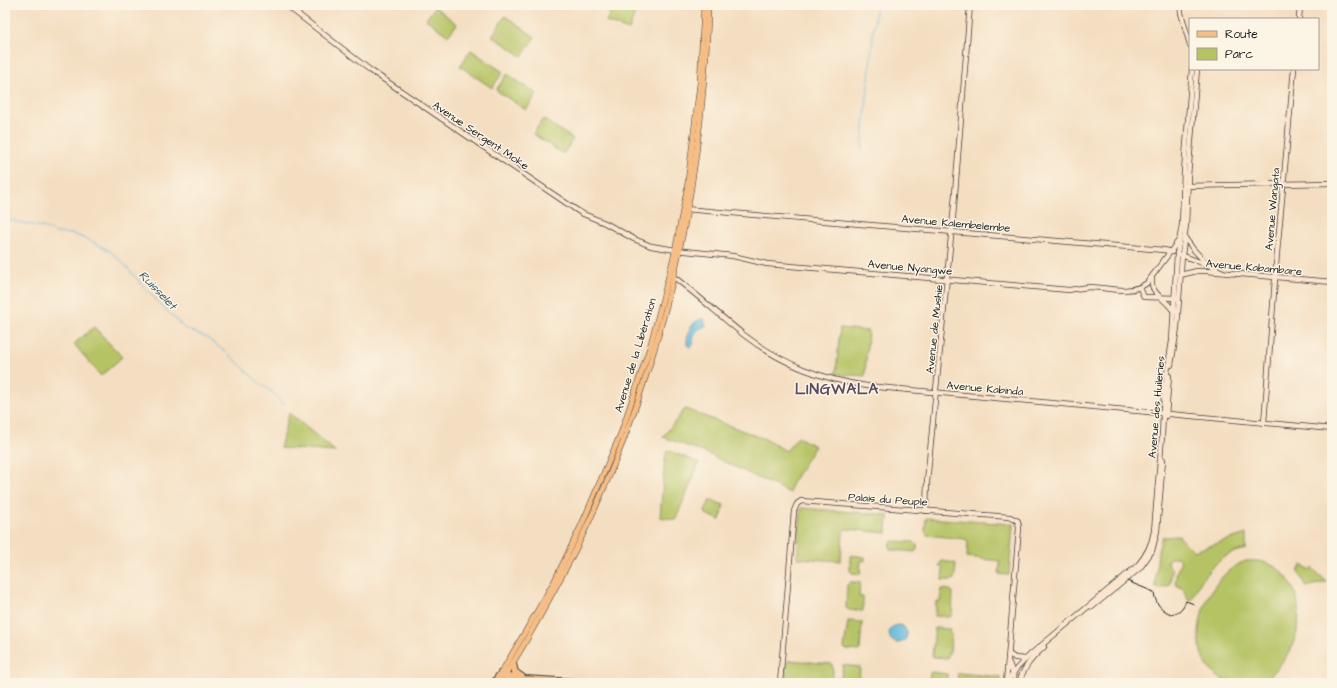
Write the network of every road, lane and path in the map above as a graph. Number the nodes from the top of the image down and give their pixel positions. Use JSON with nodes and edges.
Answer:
{"nodes":[{"id":1,"x":286,"y":5,"type":"edge"},
{"id":2,"x":704,"y":5,"type":"edge"},
{"id":3,"x":708,"y":5,"type":"edge"},
{"id":4,"x":970,"y":5,"type":"edge"},
{"id":5,"x":1181,"y":5,"type":"edge"},
{"id":6,"x":1300,"y":5,"type":"edge"},
{"id":7,"x":1299,"y":18,"type":"edge"},
{"id":8,"x":1189,"y":31,"type":"edge"},
{"id":9,"x":1189,"y":42,"type":"edge"},
{"id":10,"x":1192,"y":70,"type":"edge"},
{"id":11,"x":1197,"y":70,"type":"edge"},
{"id":12,"x":1294,"y":70,"type":"edge"},
{"id":13,"x":1332,"y":183,"type":"edge"},
{"id":14,"x":1283,"y":185,"type":"junction"},
{"id":15,"x":1186,"y":186,"type":"junction"},
{"id":16,"x":686,"y":209,"type":"junction"},
{"id":17,"x":951,"y":232,"type":"junction"},
{"id":18,"x":1185,"y":238,"type":"junction"},
{"id":19,"x":1179,"y":240,"type":"junction"},
{"id":20,"x":678,"y":251,"type":"junction"},
{"id":21,"x":1170,"y":252,"type":"junction"},
{"id":22,"x":1180,"y":254,"type":"junction"},
{"id":23,"x":1208,"y":265,"type":"junction"},
{"id":24,"x":1224,"y":272,"type":"junction"},
{"id":25,"x":672,"y":276,"type":"junction"},
{"id":26,"x":1178,"y":276,"type":"junction"},
{"id":27,"x":1152,"y":277,"type":"junction"},
{"id":28,"x":1275,"y":278,"type":"junction"},
{"id":29,"x":948,"y":280,"type":"junction"},
{"id":30,"x":1332,"y":282,"type":"edge"},
{"id":31,"x":1140,"y":288,"type":"junction"},
{"id":32,"x":1162,"y":298,"type":"junction"},
{"id":33,"x":1177,"y":298,"type":"junction"},
{"id":34,"x":1174,"y":312,"type":"junction"},
{"id":35,"x":936,"y":392,"type":"junction"},
{"id":36,"x":1165,"y":414,"type":"junction"},
{"id":37,"x":1264,"y":422,"type":"junction"},
{"id":38,"x":1332,"y":429,"type":"edge"},
{"id":39,"x":926,"y":511,"type":"junction"},
{"id":40,"x":1039,"y":649,"type":"junction"},
{"id":41,"x":1009,"y":654,"type":"junction"},
{"id":42,"x":1026,"y":659,"type":"junction"},
{"id":43,"x":1008,"y":661,"type":"junction"},
{"id":44,"x":513,"y":664,"type":"junction"},
{"id":45,"x":1013,"y":674,"type":"junction"},
{"id":46,"x":501,"y":679,"type":"edge"},
{"id":47,"x":525,"y":679,"type":"junction"},
{"id":48,"x":516,"y":683,"type":"edge"},
{"id":49,"x":593,"y":683,"type":"edge"},
{"id":50,"x":780,"y":683,"type":"edge"},
{"id":51,"x":1006,"y":683,"type":"edge"},
{"id":52,"x":1018,"y":683,"type":"edge"}],
"edges":[{"from":1,"to":20,"type":"street","name":"Avenue Sergent Moke"},
{"from":2,"to":16,"type":"main road","name":"Avenue de la Libération"},
{"from":3,"to":16,"type":"main road","name":"Avenue de la Libération"},
{"from":4,"to":17,"type":"street","name":"Avenue de Mushie"},
{"from":5,"to":8,"type":"street"},
{"from":5,"to":9,"type":"street"},
{"from":6,"to":7,"type":"street"},
{"from":10,"to":15,"type":"street","name":"Avenue des Huileries"},
{"from":11,"to":15,"type":"street","name":"Avenue des Huileries"},
{"from":12,"to":14,"type":"street","name":"Avenue Wangata"},
{"from":13,"to":14,"type":"street"},
{"from":14,"to":15,"type":"street"},
{"from":14,"to":28,"type":"street","name":"Avenue Wangata"},
{"from":15,"to":18,"type":"street","name":"Avenue des Huileries"},
{"from":15,"to":19,"type":"street","name":"Avenue des Huileries"},
{"from":16,"to":17,"type":"street","name":"Avenue Kalembelembe"},
{"from":16,"to":20,"type":"main road","name":"Avenue de la Libération"},
{"from":17,"to":21,"type":"street","name":"Avenue Kalembelembe"},
{"from":17,"to":29,"type":"street","name":"Avenue de Mushie"},
{"from":18,"to":22,"type":"street","name":"Avenue des Huileries"},
{"from":18,"to":23,"type":"street"},
{"from":19,"to":21,"type":"street"},
{"from":19,"to":22,"type":"street","name":"Avenue des Huileries"},
{"from":20,"to":25,"type":"main road","name":"Avenue de la Libération"},
{"from":20,"to":29,"type":"street","name":"Avenue Nyangwe"},
{"from":21,"to":22,"type":"street","name":"Avenue Kalembelembe"},
{"from":21,"to":27,"type":"street"},
{"from":22,"to":23,"type":"street","name":"Avenue Kalembelembe"},
{"from":22,"to":26,"type":"street","name":"Avenue des Huileries"},
{"from":23,"to":24,"type":"street","name":"Avenue Kalembelembe"},
{"from":24,"to":26,"type":"street","name":"Avenue Kabambare"},
{"from":24,"to":28,"type":"street","name":"Avenue Kabambare"},
{"from":25,"to":35,"type":"street","name":"Avenue Kabinda"},
{"from":25,"to":44,"type":"main road","name":"Avenue de la Libération"},
{"from":25,"to":46,"type":"main road","name":"Avenue de la Libération"},
{"from":26,"to":33,"type":"street","name":"Avenue des Huileries"},
{"from":27,"to":31,"type":"street"},
{"from":27,"to":32,"type":"street"},
{"from":28,"to":30,"type":"street","name":"Avenue Kabambare"},
{"from":28,"to":37,"type":"street","name":"Avenue Wangata"},
{"from":29,"to":31,"type":"street","name":"Avenue Nyangwe"},
{"from":29,"to":35,"type":"street","name":"Avenue de Mushie"},
{"from":31,"to":32,"type":"street"},
{"from":32,"to":33,"type":"street"},
{"from":32,"to":34,"type":"street"},
{"from":33,"to":34,"type":"street","name":"Avenue des Huileries"},
{"from":33,"to":36,"type":"street","name":"Avenue des Huileries"},
{"from":34,"to":36,"type":"street","name":"Avenue des Huileries"},
{"from":35,"to":36,"type":"street","name":"Avenue Kabinda"},
{"from":35,"to":39,"type":"street","name":"Avenue de Mushie"},
{"from":36,"to":37,"type":"street","name":"Avenue Kabinda"},
{"from":36,"to":40,"type":"street","name":"Avenue des Huileries"},
{"from":37,"to":38,"type":"street","name":"Avenue Kabinda"},
{"from":39,"to":41,"type":"street","name":"Palais du Peuple"},
{"from":39,"to":50,"type":"street","name":"Palais du Peuple"},
{"from":40,"to":42,"type":"street","name":"Avenue des Huileries"},
{"from":40,"to":52,"type":"street","name":"Avenue des Huileries"},
{"from":41,"to":42,"type":"street"},
{"from":41,"to":43,"type":"street","name":"Palais du Peuple"},
{"from":42,"to":45,"type":"street","name":"Avenue des Huileries"},
{"from":43,"to":45,"type":"street","name":"Palais du Peuple"},
{"from":43,"to":51,"type":"street","name":"Palais du Peuple"},
{"from":44,"to":46,"type":"main road","name":"Avenue de la Libération"},
{"from":44,"to":47,"type":"highway"},
{"from":45,"to":51,"type":"street","name":"Avenue des Huileries"},
{"from":45,"to":52,"type":"street","name":"Palais du Peuple"},
{"from":46,"to":47,"type":"highway"},
{"from":46,"to":48,"type":"highway"},
{"from":47,"to":49,"type":"highway"}]}
